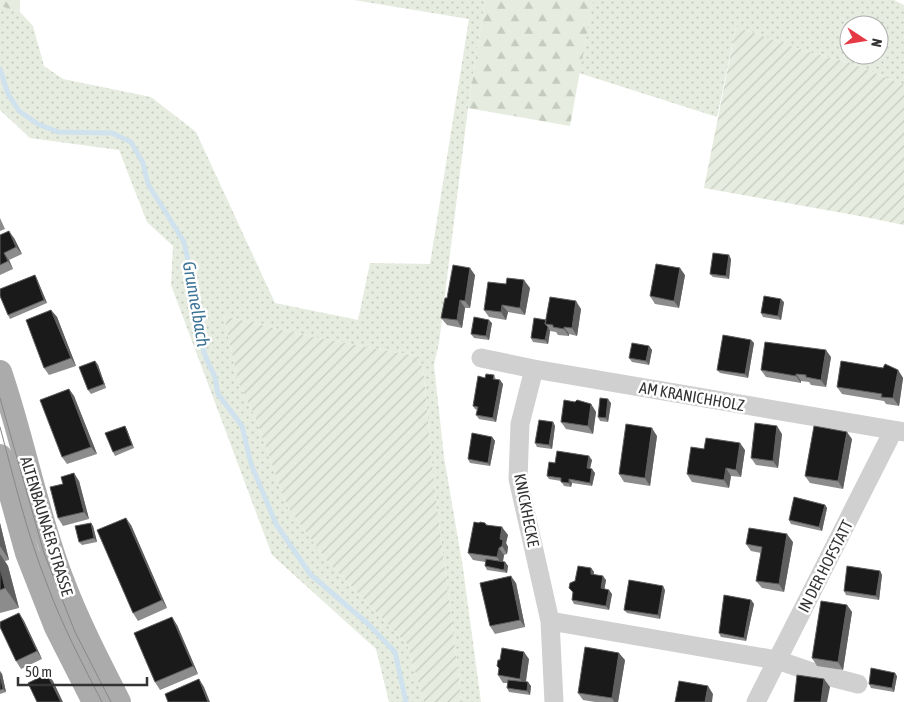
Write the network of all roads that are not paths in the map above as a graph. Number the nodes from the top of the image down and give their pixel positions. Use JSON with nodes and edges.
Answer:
{"nodes":[{"id":1,"x":481,"y":358,"type":"dead end"},
{"id":2,"x":534,"y":369,"type":"junction"},
{"id":3,"x":0,"y":372,"type":"edge"},
{"id":4,"x":899,"y":432,"type":"edge"},
{"id":5,"x":1,"y":460,"type":"edge"},
{"id":6,"x":550,"y":621,"type":"junction"},
{"id":7,"x":777,"y":660,"type":"junction"},
{"id":8,"x":858,"y":684,"type":"dead end"},
{"id":9,"x":94,"y":702,"type":"edge"},
{"id":10,"x":119,"y":702,"type":"edge"},
{"id":11,"x":554,"y":702,"type":"edge"},
{"id":12,"x":756,"y":702,"type":"edge"}],
"edges":[{"from":1,"to":2,"type":"street","name":"AM KRANICHHOLZ"},
{"from":2,"to":4,"type":"street","name":"AM KRANICHHOLZ"},
{"from":2,"to":6,"type":"street","name":"KNICKHECKE"},
{"from":3,"to":10,"type":"main road","name":"ALTENBAUNAER STRASSE"},
{"from":4,"to":7,"type":"street","name":"IN DER HOFSTATT"},
{"from":5,"to":9,"type":"main road","name":"ALTENBAUNAER STRASSE"},
{"from":6,"to":7,"type":"street"},
{"from":6,"to":11,"type":"street","name":"KNICKHECKE"},
{"from":7,"to":8,"type":"street"},
{"from":7,"to":12,"type":"street","name":"IN DER HOFSTATT"}]}
